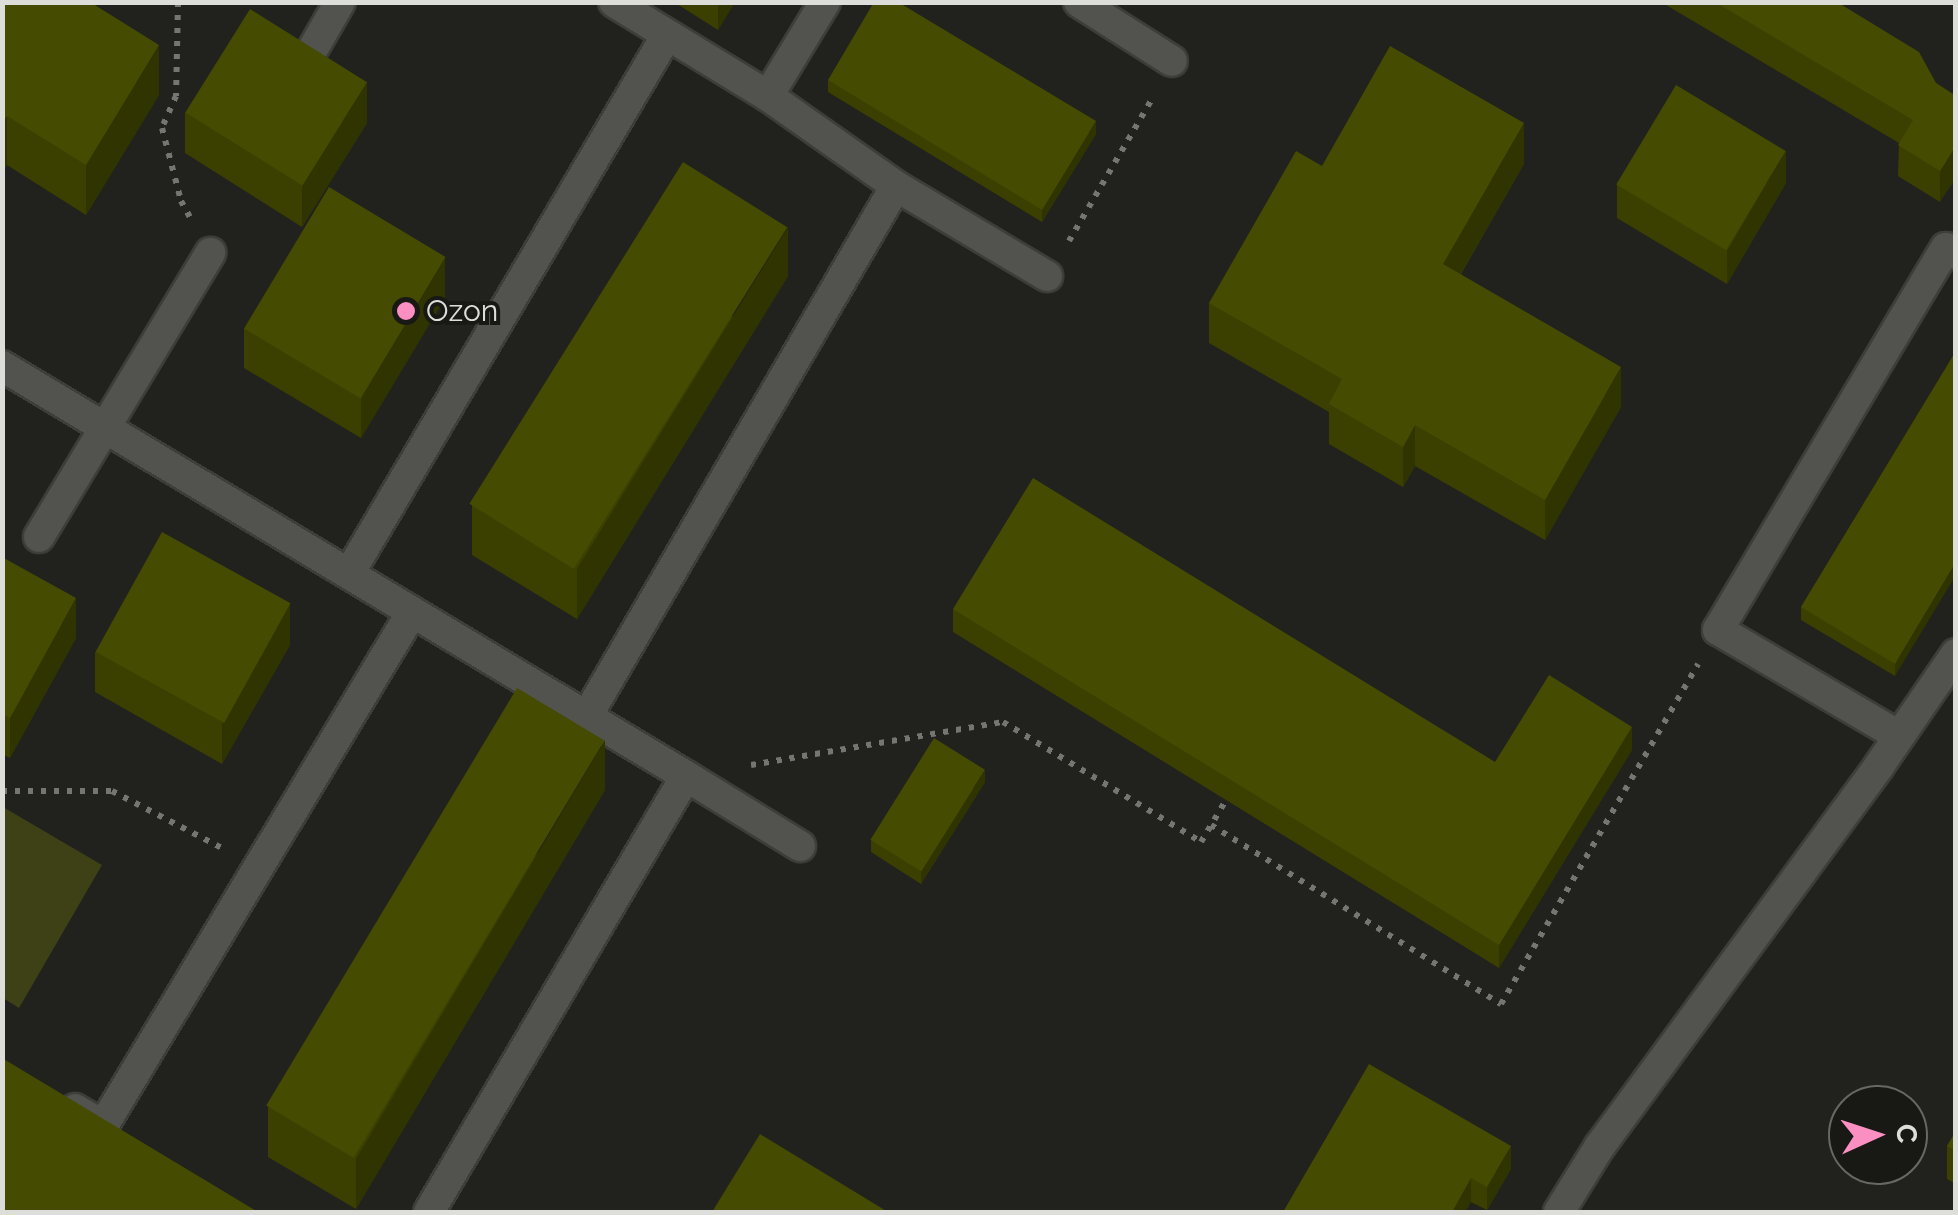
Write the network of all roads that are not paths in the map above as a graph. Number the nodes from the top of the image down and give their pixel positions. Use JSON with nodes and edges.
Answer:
{"nodes":[{"id":1,"x":340,"y":2,"type":"edge"},
{"id":2,"x":614,"y":2,"type":"edge"},
{"id":3,"x":825,"y":2,"type":"edge"},
{"id":4,"x":1097,"y":7,"type":"edge"},
{"id":5,"x":667,"y":34,"type":"junction"},
{"id":6,"x":314,"y":46,"type":"edge"},
{"id":7,"x":1172,"y":60,"type":"road end"},
{"id":8,"x":768,"y":96,"type":"junction"},
{"id":9,"x":896,"y":186,"type":"junction"},
{"id":10,"x":1952,"y":245,"type":"edge"},
{"id":11,"x":210,"y":253,"type":"road end"},
{"id":12,"x":1047,"y":276,"type":"road end"},
{"id":13,"x":2,"y":366,"type":"edge"},
{"id":14,"x":106,"y":428,"type":"junction"},
{"id":15,"x":39,"y":537,"type":"dead end"},
{"id":16,"x":350,"y":572,"type":"junction"},
{"id":17,"x":412,"y":612,"type":"junction"},
{"id":18,"x":1956,"y":654,"type":"edge"},
{"id":19,"x":587,"y":716,"type":"junction"},
{"id":20,"x":1900,"y":736,"type":"junction"},
{"id":21,"x":686,"y":776,"type":"junction"},
{"id":22,"x":800,"y":846,"type":"dead end"},
{"id":23,"x":53,"y":1096,"type":"edge"},
{"id":24,"x":103,"y":1126,"type":"junction"},
{"id":25,"x":135,"y":1145,"type":"edge"},
{"id":26,"x":429,"y":1212,"type":"edge"},
{"id":27,"x":1560,"y":1212,"type":"edge"}],
"edges":[{"from":1,"to":6,"type":"lane"},
{"from":2,"to":5,"type":"lane"},
{"from":3,"to":8,"type":"lane"},
{"from":4,"to":7,"type":"lane"},
{"from":5,"to":8,"type":"lane"},
{"from":5,"to":16,"type":"lane"},
{"from":8,"to":9,"type":"lane"},
{"from":9,"to":12,"type":"lane"},
{"from":9,"to":19,"type":"lane"},
{"from":10,"to":20,"type":"lane"},
{"from":11,"to":14,"type":"lane"},
{"from":13,"to":14,"type":"lane"},
{"from":14,"to":15,"type":"lane"},
{"from":14,"to":16,"type":"lane"},
{"from":16,"to":17,"type":"lane"},
{"from":17,"to":19,"type":"lane"},
{"from":17,"to":24,"type":"lane"},
{"from":18,"to":20,"type":"lane"},
{"from":19,"to":21,"type":"lane"},
{"from":20,"to":27,"type":"lane"},
{"from":21,"to":22,"type":"lane"},
{"from":21,"to":26,"type":"lane"},
{"from":23,"to":24,"type":"lane"},
{"from":24,"to":25,"type":"lane"}]}
